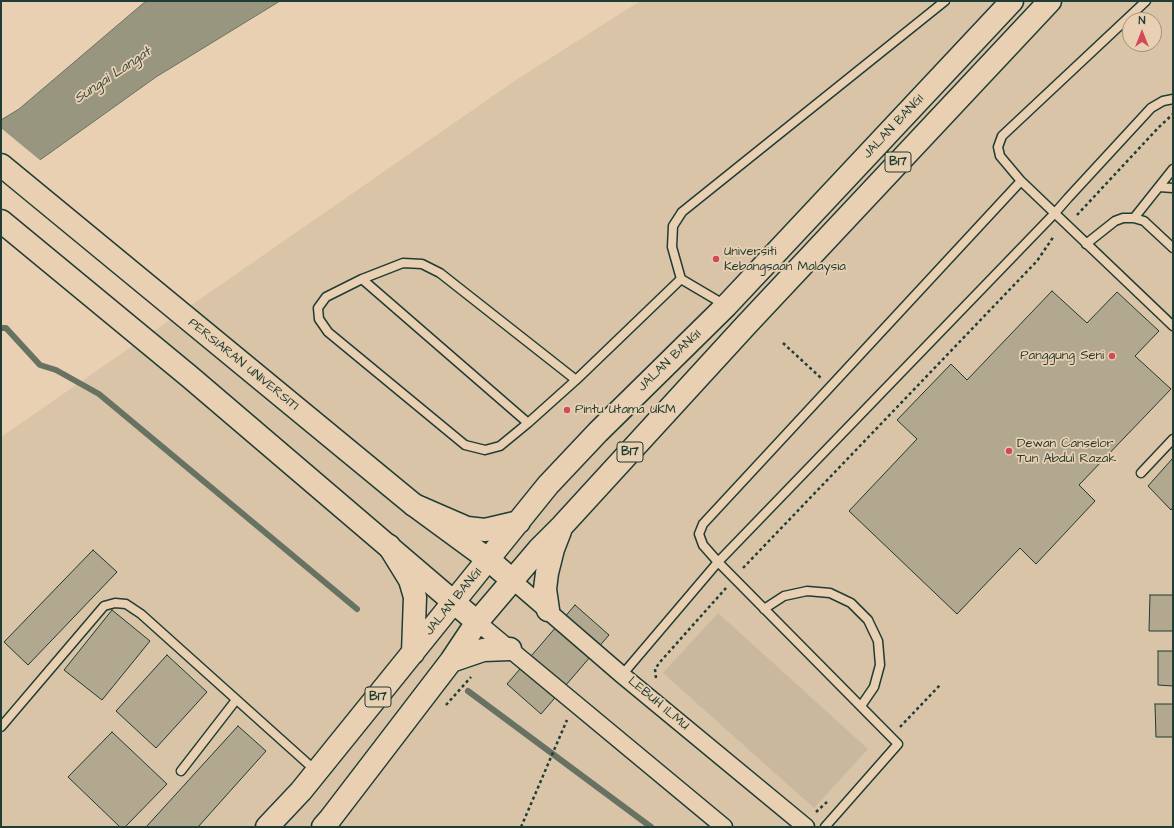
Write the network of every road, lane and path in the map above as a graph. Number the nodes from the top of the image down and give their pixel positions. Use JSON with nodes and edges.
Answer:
{"nodes":[{"id":1,"x":945,"y":1,"type":"edge"},
{"id":2,"x":1012,"y":1,"type":"edge"},
{"id":3,"x":1050,"y":1,"type":"edge"},
{"id":4,"x":1146,"y":1,"type":"edge"},
{"id":5,"x":1173,"y":99,"type":"edge"},
{"id":6,"x":1173,"y":114,"type":"edge"},
{"id":7,"x":1,"y":165,"type":"edge"},
{"id":8,"x":1173,"y":169,"type":"edge"},
{"id":9,"x":1021,"y":182,"type":"junction"},
{"id":10,"x":1159,"y":187,"type":"junction"},
{"id":11,"x":1173,"y":188,"type":"edge"},
{"id":12,"x":1054,"y":214,"type":"junction"},
{"id":13,"x":1134,"y":218,"type":"junction"},
{"id":14,"x":1,"y":221,"type":"edge"},
{"id":15,"x":1066,"y":225,"type":"junction"},
{"id":16,"x":1086,"y":244,"type":"junction"},
{"id":17,"x":1173,"y":248,"type":"edge"},
{"id":18,"x":681,"y":278,"type":"junction"},
{"id":19,"x":362,"y":279,"type":"junction"},
{"id":20,"x":726,"y":306,"type":"junction"},
{"id":21,"x":1173,"y":326,"type":"edge"},
{"id":22,"x":783,"y":343,"type":"dead end"},
{"id":23,"x":576,"y":380,"type":"junction"},
{"id":24,"x":830,"y":387,"type":"junction"},
{"id":25,"x":528,"y":423,"type":"junction"},
{"id":26,"x":1173,"y":439,"type":"edge"},
{"id":27,"x":1141,"y":473,"type":"dead end"},
{"id":28,"x":414,"y":505,"type":"junction"},
{"id":29,"x":519,"y":522,"type":"junction"},
{"id":30,"x":562,"y":526,"type":"junction"},
{"id":31,"x":389,"y":546,"type":"junction"},
{"id":32,"x":489,"y":560,"type":"junction"},
{"id":33,"x":718,"y":562,"type":"junction"},
{"id":34,"x":734,"y":578,"type":"junction"},
{"id":35,"x":512,"y":580,"type":"junction"},
{"id":36,"x":454,"y":602,"type":"junction"},
{"id":37,"x":764,"y":609,"type":"junction"},
{"id":38,"x":548,"y":610,"type":"junction"},
{"id":39,"x":477,"y":622,"type":"junction"},
{"id":40,"x":510,"y":650,"type":"junction"},
{"id":41,"x":413,"y":653,"type":"junction"},
{"id":42,"x":451,"y":661,"type":"junction"},
{"id":43,"x":476,"y":671,"type":"dead end"},
{"id":44,"x":622,"y":675,"type":"junction"},
{"id":45,"x":658,"y":681,"type":"dead end"},
{"id":46,"x":941,"y":684,"type":"dead end"},
{"id":47,"x":236,"y":700,"type":"junction"},
{"id":48,"x":445,"y":705,"type":"dead end"},
{"id":49,"x":861,"y":706,"type":"junction"},
{"id":50,"x":1,"y":727,"type":"edge"},
{"id":51,"x":561,"y":734,"type":"dead end"},
{"id":52,"x":891,"y":737,"type":"junction"},
{"id":53,"x":181,"y":771,"type":"dead end"},
{"id":54,"x":317,"y":772,"type":"junction"},
{"id":55,"x":831,"y":797,"type":"dead end"},
{"id":56,"x":810,"y":820,"type":"edge"},
{"id":57,"x":267,"y":827,"type":"edge"},
{"id":58,"x":323,"y":827,"type":"edge"},
{"id":59,"x":521,"y":827,"type":"edge"},
{"id":60,"x":724,"y":827,"type":"edge"},
{"id":61,"x":825,"y":827,"type":"edge"}],
"edges":[{"from":1,"to":18,"type":"lane"},
{"from":2,"to":20,"type":"main road","name":"JALAN BANGI","number":"B17"},
{"from":3,"to":30,"type":"main road","name":"JALAN BANGI","number":"B17"},
{"from":4,"to":9,"type":"lane"},
{"from":5,"to":12,"type":"lane"},
{"from":6,"to":15,"type":"path"},
{"from":7,"to":28,"type":"main road","name":"PERSIARAN UNIVERSITI"},
{"from":8,"to":10,"type":"lane"},
{"from":9,"to":12,"type":"lane"},
{"from":9,"to":24,"type":"lane"},
{"from":10,"to":11,"type":"lane"},
{"from":10,"to":13,"type":"lane"},
{"from":12,"to":15,"type":"lane"},
{"from":12,"to":33,"type":"lane"},
{"from":13,"to":16,"type":"lane"},
{"from":13,"to":17,"type":"lane"},
{"from":14,"to":31,"type":"main road"},
{"from":15,"to":16,"type":"lane"},
{"from":15,"to":34,"type":"path"},
{"from":16,"to":21,"type":"lane"},
{"from":18,"to":20,"type":"lane"},
{"from":18,"to":23,"type":"lane"},
{"from":19,"to":23,"type":"lane"},
{"from":19,"to":25,"type":"lane"},
{"from":19,"to":25,"type":"lane"},
{"from":20,"to":29,"type":"main road","name":"JALAN BANGI","number":"B17"},
{"from":22,"to":24,"type":"path"},
{"from":23,"to":25,"type":"lane"},
{"from":24,"to":33,"type":"lane"},
{"from":26,"to":27,"type":"lane"},
{"from":28,"to":29,"type":"main road"},
{"from":28,"to":32,"type":"main road","name":"PERSIARAN UNIVERSITI"},
{"from":29,"to":32,"type":"main road","name":"JALAN BANGI","number":"B17"},
{"from":30,"to":35,"type":"main road","name":"JALAN BANGI","number":"B17"},
{"from":30,"to":38,"type":"main road"},
{"from":31,"to":36,"type":"main road"},
{"from":31,"to":41,"type":"main road"},
{"from":32,"to":35,"type":"main road","name":"PERSIARAN UNIVERSITI"},
{"from":32,"to":36,"type":"main road","name":"JALAN BANGI","number":"B17"},
{"from":33,"to":34,"type":"lane"},
{"from":33,"to":44,"type":"lane"},
{"from":34,"to":37,"type":"lane"},
{"from":34,"to":45,"type":"path"},
{"from":35,"to":38,"type":"street","name":"LEBUH ILMU"},
{"from":35,"to":39,"type":"main road","name":"JALAN BANGI","number":"B17"},
{"from":36,"to":39,"type":"main road"},
{"from":36,"to":41,"type":"main road","name":"JALAN BANGI","number":"B17"},
{"from":37,"to":49,"type":"lane"},
{"from":37,"to":49,"type":"lane"},
{"from":38,"to":44,"type":"street","name":"LEBUH ILMU"},
{"from":39,"to":40,"type":"street"},
{"from":39,"to":42,"type":"main road","name":"JALAN BANGI","number":"B17"},
{"from":40,"to":42,"type":"main road"},
{"from":40,"to":60,"type":"street"},
{"from":41,"to":54,"type":"main road","name":"JALAN BANGI","number":"B17"},
{"from":42,"to":58,"type":"main road","name":"JALAN BANGI","number":"B17"},
{"from":43,"to":48,"type":"path"},
{"from":44,"to":56,"type":"street","name":"LEBUH ILMU"},
{"from":46,"to":52,"type":"path"},
{"from":47,"to":50,"type":"lane"},
{"from":47,"to":53,"type":"lane"},
{"from":47,"to":54,"type":"lane"},
{"from":49,"to":52,"type":"lane"},
{"from":51,"to":59,"type":"path"},
{"from":52,"to":61,"type":"lane"},
{"from":54,"to":57,"type":"main road","name":"JALAN BANGI","number":"B17"},
{"from":55,"to":56,"type":"path"}]}
